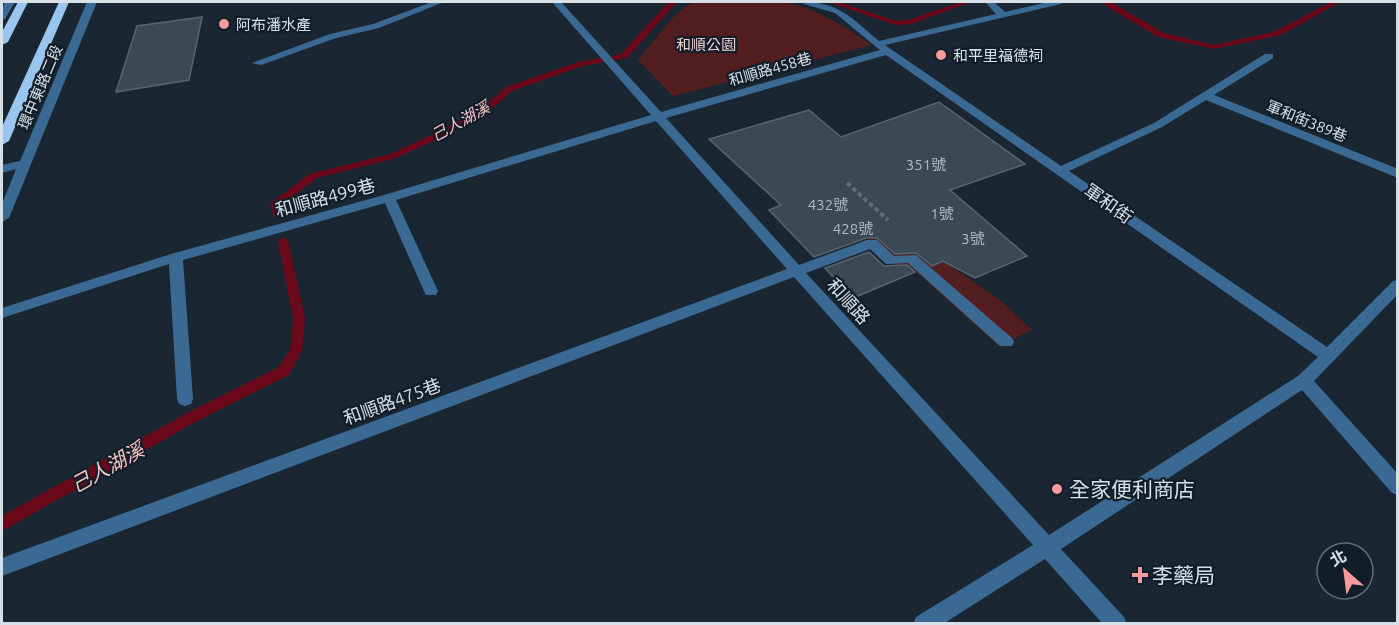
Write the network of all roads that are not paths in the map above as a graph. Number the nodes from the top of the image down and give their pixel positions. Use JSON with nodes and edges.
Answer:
{"nodes":[{"id":1,"x":10,"y":2,"type":"edge"},
{"id":2,"x":23,"y":2,"type":"edge"},
{"id":3,"x":64,"y":2,"type":"edge"},
{"id":4,"x":92,"y":2,"type":"edge"},
{"id":5,"x":439,"y":2,"type":"edge"},
{"id":6,"x":556,"y":2,"type":"edge"},
{"id":7,"x":807,"y":2,"type":"edge"},
{"id":8,"x":989,"y":2,"type":"edge"},
{"id":9,"x":1058,"y":2,"type":"edge"},
{"id":10,"x":834,"y":6,"type":"edge"},
{"id":11,"x":1004,"y":16,"type":"junction"},
{"id":12,"x":2,"y":17,"type":"edge"},
{"id":13,"x":2,"y":42,"type":"edge"},
{"id":14,"x":877,"y":44,"type":"junction"},
{"id":15,"x":889,"y":51,"type":"junction"},
{"id":16,"x":1269,"y":56,"type":"dead end"},
{"id":17,"x":257,"y":63,"type":"dead end"},
{"id":18,"x":1206,"y":96,"type":"junction"},
{"id":19,"x":659,"y":116,"type":"junction"},
{"id":20,"x":2,"y":141,"type":"edge"},
{"id":21,"x":24,"y":164,"type":"junction"},
{"id":22,"x":2,"y":169,"type":"edge"},
{"id":23,"x":1062,"y":170,"type":"junction"},
{"id":24,"x":1398,"y":174,"type":"edge"},
{"id":25,"x":389,"y":198,"type":"junction"},
{"id":26,"x":2,"y":218,"type":"edge"},
{"id":27,"x":176,"y":257,"type":"junction"},
{"id":28,"x":797,"y":272,"type":"junction"},
{"id":29,"x":1398,"y":285,"type":"edge"},
{"id":30,"x":431,"y":291,"type":"dead end"},
{"id":31,"x":2,"y":313,"type":"edge"},
{"id":32,"x":1006,"y":342,"type":"dead end"},
{"id":33,"x":1328,"y":356,"type":"junction"},
{"id":34,"x":1304,"y":381,"type":"junction"},
{"id":35,"x":185,"y":399,"type":"dead end"},
{"id":36,"x":1398,"y":487,"type":"edge"},
{"id":37,"x":1047,"y":547,"type":"junction"},
{"id":38,"x":2,"y":567,"type":"edge"},
{"id":39,"x":923,"y":624,"type":"edge"},
{"id":40,"x":1117,"y":624,"type":"edge"}],
"edges":[{"from":1,"to":12,"type":"street"},
{"from":2,"to":13,"type":"highway"},
{"from":3,"to":20,"type":"highway"},
{"from":4,"to":21,"type":"street","name":"環中東路二段"},
{"from":5,"to":17,"type":"street"},
{"from":6,"to":19,"type":"street","name":"和順路"},
{"from":7,"to":10,"type":"street"},
{"from":8,"to":11,"type":"street"},
{"from":9,"to":11,"type":"street"},
{"from":10,"to":14,"type":"street","name":"軍和街"},
{"from":11,"to":14,"type":"street"},
{"from":14,"to":15,"type":"street","name":"軍和街"},
{"from":15,"to":19,"type":"street","name":"和順路458巷"},
{"from":15,"to":23,"type":"street","name":"軍和街"},
{"from":16,"to":18,"type":"street"},
{"from":18,"to":23,"type":"street"},
{"from":18,"to":24,"type":"street","name":"軍和街389巷"},
{"from":19,"to":25,"type":"street","name":"和順路499巷"},
{"from":19,"to":28,"type":"street","name":"和順路"},
{"from":21,"to":22,"type":"street"},
{"from":21,"to":26,"type":"street","name":"環中東路二段"},
{"from":23,"to":33,"type":"street","name":"軍和街"},
{"from":25,"to":27,"type":"street","name":"和順路499巷"},
{"from":25,"to":30,"type":"street"},
{"from":27,"to":31,"type":"street","name":"和順路499巷"},
{"from":27,"to":35,"type":"street"},
{"from":28,"to":32,"type":"street","name":"和順路475巷"},
{"from":28,"to":37,"type":"street","name":"和順路"},
{"from":28,"to":38,"type":"street","name":"和順路475巷"},
{"from":29,"to":33,"type":"street"},
{"from":33,"to":34,"type":"street"},
{"from":34,"to":36,"type":"street"},
{"from":34,"to":37,"type":"street"},
{"from":37,"to":39,"type":"street"},
{"from":37,"to":40,"type":"street","name":"和順路"}]}
